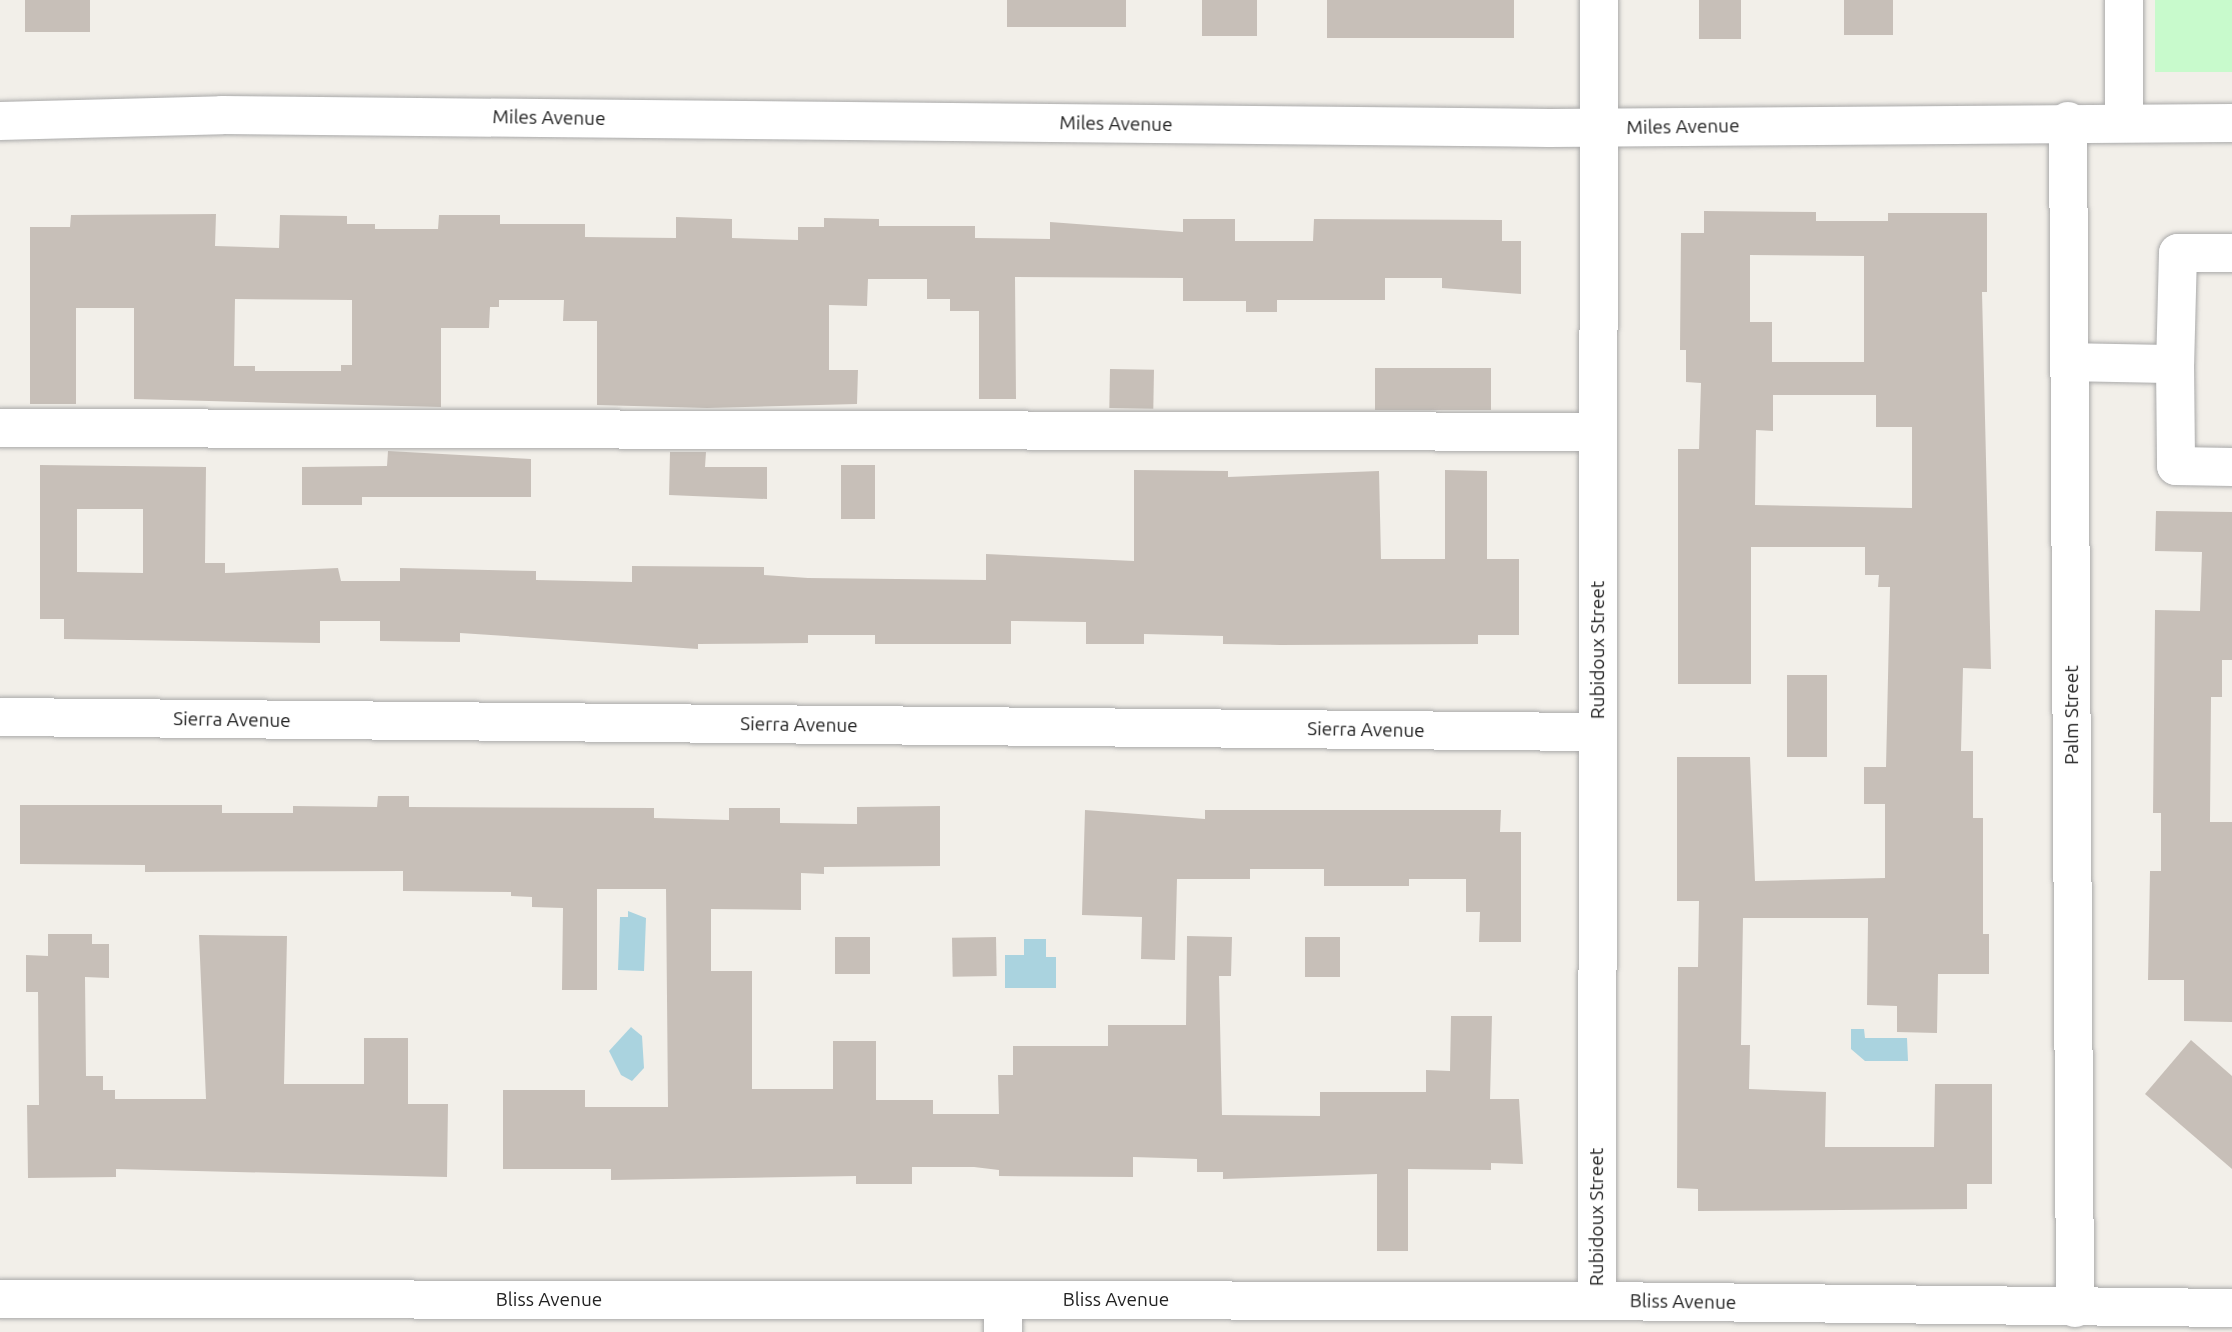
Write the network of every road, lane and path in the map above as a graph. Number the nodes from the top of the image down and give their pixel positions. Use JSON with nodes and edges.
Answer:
{"nodes":[{"id":1,"x":1599,"y":0,"type":"edge"},
{"id":2,"x":2124,"y":0,"type":"edge"},
{"id":3,"x":0,"y":121,"type":"edge"},
{"id":4,"x":2068,"y":121,"type":"junction"},
{"id":5,"x":2124,"y":121,"type":"junction"},
{"id":6,"x":2232,"y":123,"type":"edge"},
{"id":7,"x":1598,"y":128,"type":"junction"},
{"id":8,"x":2232,"y":253,"type":"edge"},
{"id":9,"x":2070,"y":362,"type":"junction"},
{"id":10,"x":2175,"y":363,"type":"junction"},
{"id":11,"x":0,"y":428,"type":"edge"},
{"id":12,"x":1597,"y":432,"type":"junction"},
{"id":13,"x":2232,"y":467,"type":"edge"},
{"id":14,"x":0,"y":717,"type":"edge"},
{"id":15,"x":1598,"y":732,"type":"junction"},
{"id":16,"x":0,"y":1299,"type":"edge"},
{"id":17,"x":2075,"y":1308,"type":"junction"},
{"id":18,"x":2232,"y":1308,"type":"edge"},
{"id":19,"x":1578,"y":1311,"type":"edge"},
{"id":20,"x":1003,"y":1316,"type":"edge"}],
"edges":[{"from":1,"to":7,"type":"street","name":"Rubidoux Street"},
{"from":2,"to":5,"type":"street"},
{"from":3,"to":7,"type":"street","name":"Miles Avenue"},
{"from":4,"to":5,"type":"street","name":"Miles Avenue"},
{"from":4,"to":7,"type":"street","name":"Miles Avenue"},
{"from":4,"to":9,"type":"street","name":"Palm Street"},
{"from":5,"to":6,"type":"street","name":"Miles Avenue"},
{"from":7,"to":12,"type":"street","name":"Rubidoux Street"},
{"from":8,"to":10,"type":"street"},
{"from":9,"to":10,"type":"street"},
{"from":9,"to":17,"type":"street","name":"Palm Street"},
{"from":10,"to":13,"type":"street"},
{"from":11,"to":12,"type":"street"},
{"from":12,"to":15,"type":"street","name":"Rubidoux Street"},
{"from":14,"to":15,"type":"street","name":"Sierra Avenue"},
{"from":15,"to":19,"type":"street","name":"Rubidoux Street"},
{"from":16,"to":20,"type":"street","name":"Bliss Avenue"},
{"from":17,"to":18,"type":"street","name":"Bliss Avenue"},
{"from":17,"to":19,"type":"street","name":"Bliss Avenue"},
{"from":19,"to":20,"type":"street","name":"Bliss Avenue"}]}
